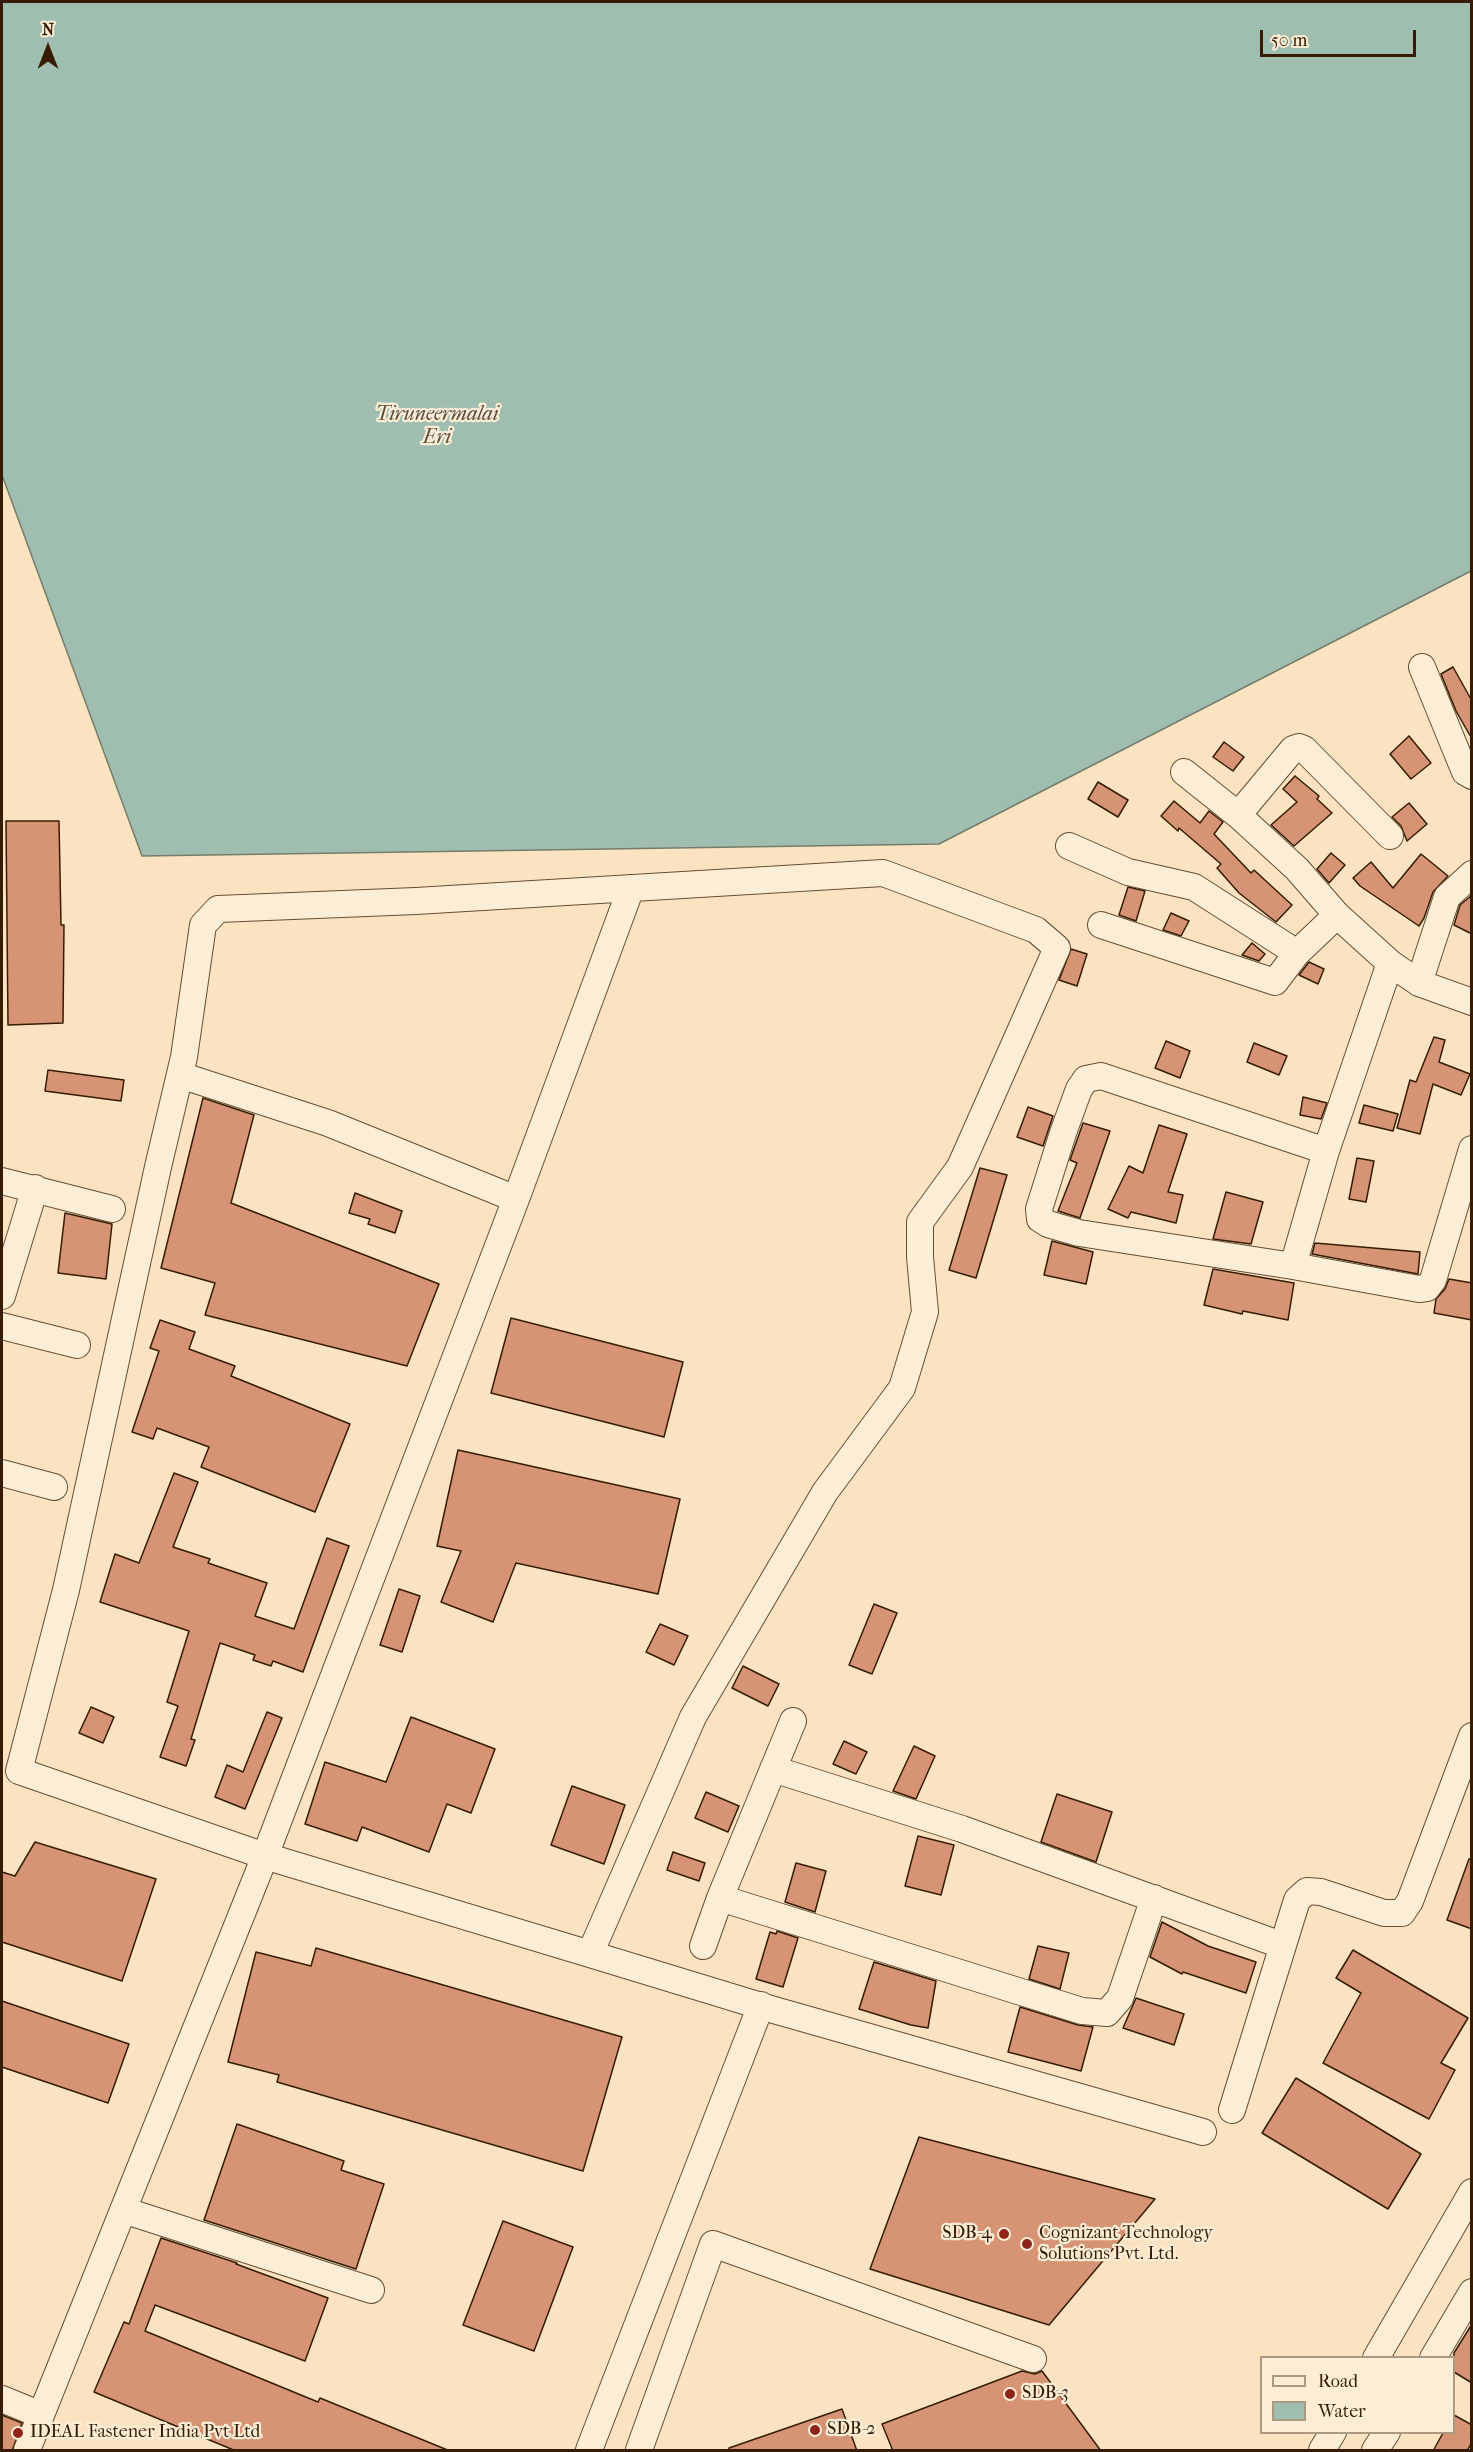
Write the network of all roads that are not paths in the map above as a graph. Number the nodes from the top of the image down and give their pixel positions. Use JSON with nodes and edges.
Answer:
{"nodes":[{"id":1,"x":1422,"y":667,"type":"dead end"},
{"id":2,"x":1184,"y":772,"type":"dead end"},
{"id":3,"x":1472,"y":776,"type":"edge"},
{"id":4,"x":1238,"y":815,"type":"junction"},
{"id":5,"x":1390,"y":836,"type":"dead end"},
{"id":6,"x":1069,"y":846,"type":"dead end"},
{"id":7,"x":1472,"y":874,"type":"edge"},
{"id":8,"x":631,"y":888,"type":"junction"},
{"id":9,"x":1337,"y":915,"type":"junction"},
{"id":10,"x":1101,"y":924,"type":"dead end"},
{"id":11,"x":1297,"y":953,"type":"junction"},
{"id":12,"x":1390,"y":963,"type":"junction"},
{"id":13,"x":1419,"y":983,"type":"junction"},
{"id":14,"x":1472,"y":1002,"type":"edge"},
{"id":15,"x":180,"y":1075,"type":"junction"},
{"id":16,"x":1472,"y":1149,"type":"edge"},
{"id":17,"x":1326,"y":1151,"type":"junction"},
{"id":18,"x":2,"y":1181,"type":"edge"},
{"id":19,"x":35,"y":1188,"type":"junction"},
{"id":20,"x":516,"y":1198,"type":"junction"},
{"id":21,"x":112,"y":1209,"type":"dead end"},
{"id":22,"x":1293,"y":1266,"type":"junction"},
{"id":23,"x":2,"y":1296,"type":"edge"},
{"id":24,"x":2,"y":1326,"type":"edge"},
{"id":25,"x":77,"y":1345,"type":"dead end"},
{"id":26,"x":2,"y":1473,"type":"edge"},
{"id":27,"x":54,"y":1487,"type":"dead end"},
{"id":28,"x":793,"y":1721,"type":"dead end"},
{"id":29,"x":1472,"y":1736,"type":"edge"},
{"id":30,"x":773,"y":1768,"type":"junction"},
{"id":31,"x":265,"y":1856,"type":"junction"},
{"id":32,"x":720,"y":1898,"type":"junction"},
{"id":33,"x":1154,"y":1898,"type":"junction"},
{"id":34,"x":1281,"y":1945,"type":"junction"},
{"id":35,"x":703,"y":1946,"type":"dead end"},
{"id":36,"x":590,"y":1954,"type":"junction"},
{"id":37,"x":761,"y":2005,"type":"junction"},
{"id":38,"x":1232,"y":2110,"type":"dead end"},
{"id":39,"x":1203,"y":2132,"type":"dead end"},
{"id":40,"x":1472,"y":2192,"type":"edge"},
{"id":41,"x":123,"y":2210,"type":"junction"},
{"id":42,"x":371,"y":2290,"type":"dead end"},
{"id":43,"x":1472,"y":2292,"type":"edge"},
{"id":44,"x":1377,"y":2356,"type":"edge"},
{"id":45,"x":1434,"y":2356,"type":"edge"},
{"id":46,"x":1033,"y":2359,"type":"dead end"},
{"id":47,"x":2,"y":2399,"type":"edge"},
{"id":48,"x":41,"y":2415,"type":"junction"},
{"id":49,"x":1332,"y":2434,"type":"edge"},
{"id":50,"x":1386,"y":2434,"type":"edge"},
{"id":51,"x":27,"y":2451,"type":"edge"},
{"id":52,"x":589,"y":2451,"type":"edge"},
{"id":53,"x":639,"y":2451,"type":"edge"},
{"id":54,"x":1322,"y":2451,"type":"edge"},
{"id":55,"x":1375,"y":2451,"type":"edge"}],
"edges":[{"from":1,"to":3,"type":"street"},
{"from":2,"to":4,"type":"street"},
{"from":4,"to":5,"type":"street"},
{"from":4,"to":9,"type":"street"},
{"from":6,"to":11,"type":"street"},
{"from":7,"to":13,"type":"street"},
{"from":8,"to":15,"type":"street"},
{"from":8,"to":20,"type":"street"},
{"from":8,"to":36,"type":"street"},
{"from":9,"to":11,"type":"street"},
{"from":9,"to":12,"type":"street"},
{"from":10,"to":11,"type":"street"},
{"from":12,"to":13,"type":"street"},
{"from":12,"to":17,"type":"street"},
{"from":13,"to":14,"type":"street"},
{"from":15,"to":20,"type":"street"},
{"from":15,"to":31,"type":"street"},
{"from":16,"to":22,"type":"street"},
{"from":17,"to":22,"type":"street"},
{"from":17,"to":22,"type":"street"},
{"from":18,"to":19,"type":"street"},
{"from":19,"to":21,"type":"street"},
{"from":19,"to":23,"type":"street"},
{"from":20,"to":31,"type":"street"},
{"from":24,"to":25,"type":"street"},
{"from":26,"to":27,"type":"street"},
{"from":28,"to":30,"type":"street"},
{"from":29,"to":34,"type":"street"},
{"from":30,"to":32,"type":"street"},
{"from":30,"to":33,"type":"street"},
{"from":31,"to":36,"type":"street"},
{"from":31,"to":41,"type":"street"},
{"from":32,"to":33,"type":"street"},
{"from":32,"to":35,"type":"street"},
{"from":33,"to":34,"type":"street"},
{"from":34,"to":38,"type":"street"},
{"from":36,"to":37,"type":"street"},
{"from":37,"to":39,"type":"street"},
{"from":37,"to":52,"type":"street"},
{"from":40,"to":44,"type":"street"},
{"from":41,"to":42,"type":"street"},
{"from":41,"to":48,"type":"street"},
{"from":43,"to":45,"type":"street"},
{"from":46,"to":53,"type":"street"},
{"from":47,"to":48,"type":"street"},
{"from":48,"to":51,"type":"street"},
{"from":49,"to":54,"type":"street"},
{"from":50,"to":55,"type":"street"}]}
